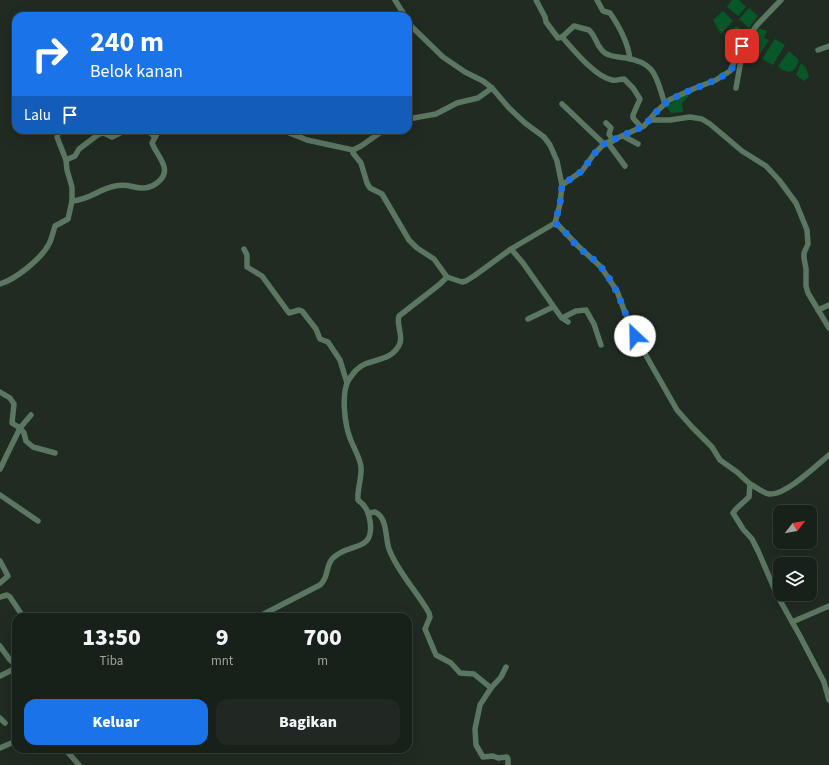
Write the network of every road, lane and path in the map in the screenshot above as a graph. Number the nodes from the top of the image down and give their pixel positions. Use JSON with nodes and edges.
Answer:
{"nodes":[{"id":1,"x":395,"y":0,"type":"edge"},
{"id":2,"x":536,"y":0,"type":"edge"},
{"id":3,"x":597,"y":0,"type":"edge"},
{"id":4,"x":781,"y":0,"type":"edge"},
{"id":5,"x":402,"y":12,"type":"edge"},
{"id":6,"x":412,"y":27,"type":"edge"},
{"id":7,"x":562,"y":37,"type":"junction"},
{"id":8,"x":829,"y":46,"type":"edge"},
{"id":9,"x":818,"y":50,"type":"dead end"},
{"id":10,"x":738,"y":56,"type":"junction"},
{"id":11,"x":630,"y":59,"type":"junction"},
{"id":12,"x":492,"y":88,"type":"junction"},
{"id":13,"x":736,"y":88,"type":"dead end"},
{"id":14,"x":562,"y":104,"type":"dead end"},
{"id":15,"x":665,"y":104,"type":"junction"},
{"id":16,"x":412,"y":118,"type":"edge"},
{"id":17,"x":650,"y":120,"type":"junction"},
{"id":18,"x":606,"y":122,"type":"dead end"},
{"id":19,"x":641,"y":127,"type":"junction"},
{"id":20,"x":58,"y":134,"type":"edge"},
{"id":21,"x":98,"y":134,"type":"edge"},
{"id":22,"x":106,"y":134,"type":"edge"},
{"id":23,"x":118,"y":134,"type":"edge"},
{"id":24,"x":152,"y":134,"type":"edge"},
{"id":25,"x":157,"y":134,"type":"edge"},
{"id":26,"x":292,"y":134,"type":"edge"},
{"id":27,"x":378,"y":134,"type":"edge"},
{"id":28,"x":623,"y":136,"type":"junction"},
{"id":29,"x":155,"y":137,"type":"junction"},
{"id":30,"x":608,"y":143,"type":"junction"},
{"id":31,"x":638,"y":144,"type":"dead end"},
{"id":32,"x":353,"y":150,"type":"junction"},
{"id":33,"x":66,"y":160,"type":"junction"},
{"id":34,"x":625,"y":166,"type":"dead end"},
{"id":35,"x":562,"y":185,"type":"junction"},
{"id":36,"x":72,"y":201,"type":"junction"},
{"id":37,"x":555,"y":223,"type":"junction"},
{"id":38,"x":244,"y":248,"type":"dead end"},
{"id":39,"x":511,"y":250,"type":"junction"},
{"id":40,"x":447,"y":277,"type":"junction"},
{"id":41,"x":0,"y":284,"type":"edge"},
{"id":42,"x":829,"y":305,"type":"edge"},
{"id":43,"x":554,"y":307,"type":"junction"},
{"id":44,"x":818,"y":310,"type":"junction"},
{"id":45,"x":562,"y":318,"type":"junction"},
{"id":46,"x":528,"y":319,"type":"dead end"},
{"id":47,"x":568,"y":322,"type":"dead end"},
{"id":48,"x":829,"y":328,"type":"edge"},
{"id":49,"x":601,"y":345,"type":"dead end"},
{"id":50,"x":347,"y":383,"type":"junction"},
{"id":51,"x":0,"y":392,"type":"edge"},
{"id":52,"x":31,"y":415,"type":"dead end"},
{"id":53,"x":20,"y":428,"type":"junction"},
{"id":54,"x":54,"y":453,"type":"dead end"},
{"id":55,"x":829,"y":455,"type":"edge"},
{"id":56,"x":0,"y":469,"type":"edge"},
{"id":57,"x":750,"y":484,"type":"junction"},
{"id":58,"x":0,"y":495,"type":"edge"},
{"id":59,"x":368,"y":513,"type":"junction"},
{"id":60,"x":38,"y":521,"type":"dead end"},
{"id":61,"x":0,"y":561,"type":"edge"},
{"id":62,"x":0,"y":583,"type":"edge"},
{"id":63,"x":0,"y":598,"type":"edge"},
{"id":64,"x":829,"y":606,"type":"edge"},
{"id":65,"x":21,"y":613,"type":"edge"},
{"id":66,"x":266,"y":613,"type":"edge"},
{"id":67,"x":792,"y":622,"type":"junction"},
{"id":68,"x":0,"y":646,"type":"edge"},
{"id":69,"x":12,"y":662,"type":"edge"},
{"id":70,"x":506,"y":667,"type":"dead end"},
{"id":71,"x":12,"y":668,"type":"edge"},
{"id":72,"x":0,"y":676,"type":"edge"},
{"id":73,"x":491,"y":688,"type":"junction"},
{"id":74,"x":829,"y":700,"type":"edge"},
{"id":75,"x":0,"y":718,"type":"edge"},
{"id":76,"x":5,"y":723,"type":"dead end"},
{"id":77,"x":12,"y":743,"type":"edge"},
{"id":78,"x":0,"y":748,"type":"edge"},
{"id":79,"x":68,"y":753,"type":"edge"},
{"id":80,"x":79,"y":765,"type":"edge"},
{"id":81,"x":508,"y":765,"type":"edge"}],
"edges":[{"from":1,"to":5,"type":"street"},
{"from":2,"to":7,"type":"street"},
{"from":3,"to":11,"type":"street"},
{"from":4,"to":10,"type":"street"},
{"from":6,"to":12,"type":"street"},
{"from":7,"to":11,"type":"street"},
{"from":7,"to":19,"type":"street"},
{"from":8,"to":9,"type":"street"},
{"from":10,"to":13,"type":"street"},
{"from":10,"to":15,"type":"street"},
{"from":11,"to":15,"type":"street"},
{"from":12,"to":16,"type":"street"},
{"from":12,"to":35,"type":"street"},
{"from":14,"to":30,"type":"street"},
{"from":15,"to":17,"type":"street"},
{"from":17,"to":19,"type":"street"},
{"from":17,"to":44,"type":"street"},
{"from":18,"to":30,"type":"street"},
{"from":19,"to":28,"type":"street"},
{"from":20,"to":33,"type":"street"},
{"from":21,"to":33,"type":"street"},
{"from":22,"to":23,"type":"street"},
{"from":24,"to":29,"type":"street"},
{"from":25,"to":29,"type":"street"},
{"from":26,"to":32,"type":"street"},
{"from":27,"to":32,"type":"street"},
{"from":28,"to":30,"type":"street"},
{"from":28,"to":31,"type":"street"},
{"from":29,"to":36,"type":"street"},
{"from":30,"to":34,"type":"street"},
{"from":30,"to":35,"type":"street"},
{"from":32,"to":40,"type":"street"},
{"from":33,"to":36,"type":"street"},
{"from":35,"to":37,"type":"street"},
{"from":36,"to":41,"type":"street"},
{"from":37,"to":39,"type":"street"},
{"from":37,"to":57,"type":"street"},
{"from":38,"to":50,"type":"street"},
{"from":39,"to":40,"type":"street"},
{"from":39,"to":43,"type":"street"},
{"from":40,"to":50,"type":"street"},
{"from":42,"to":44,"type":"street"},
{"from":43,"to":45,"type":"street"},
{"from":43,"to":46,"type":"street"},
{"from":44,"to":48,"type":"street"},
{"from":45,"to":47,"type":"street"},
{"from":45,"to":49,"type":"street"},
{"from":50,"to":59,"type":"street"},
{"from":51,"to":53,"type":"street"},
{"from":52,"to":53,"type":"street"},
{"from":53,"to":54,"type":"street"},
{"from":53,"to":56,"type":"street"},
{"from":55,"to":57,"type":"street"},
{"from":57,"to":67,"type":"street"},
{"from":58,"to":60,"type":"street"},
{"from":59,"to":66,"type":"street"},
{"from":59,"to":73,"type":"street"},
{"from":61,"to":62,"type":"street"},
{"from":63,"to":65,"type":"street"},
{"from":64,"to":67,"type":"street"},
{"from":67,"to":74,"type":"street"},
{"from":68,"to":69,"type":"street"},
{"from":70,"to":73,"type":"street"},
{"from":71,"to":72,"type":"street"},
{"from":73,"to":81,"type":"street"},
{"from":75,"to":76,"type":"street"},
{"from":77,"to":78,"type":"street"},
{"from":79,"to":80,"type":"street"}]}
